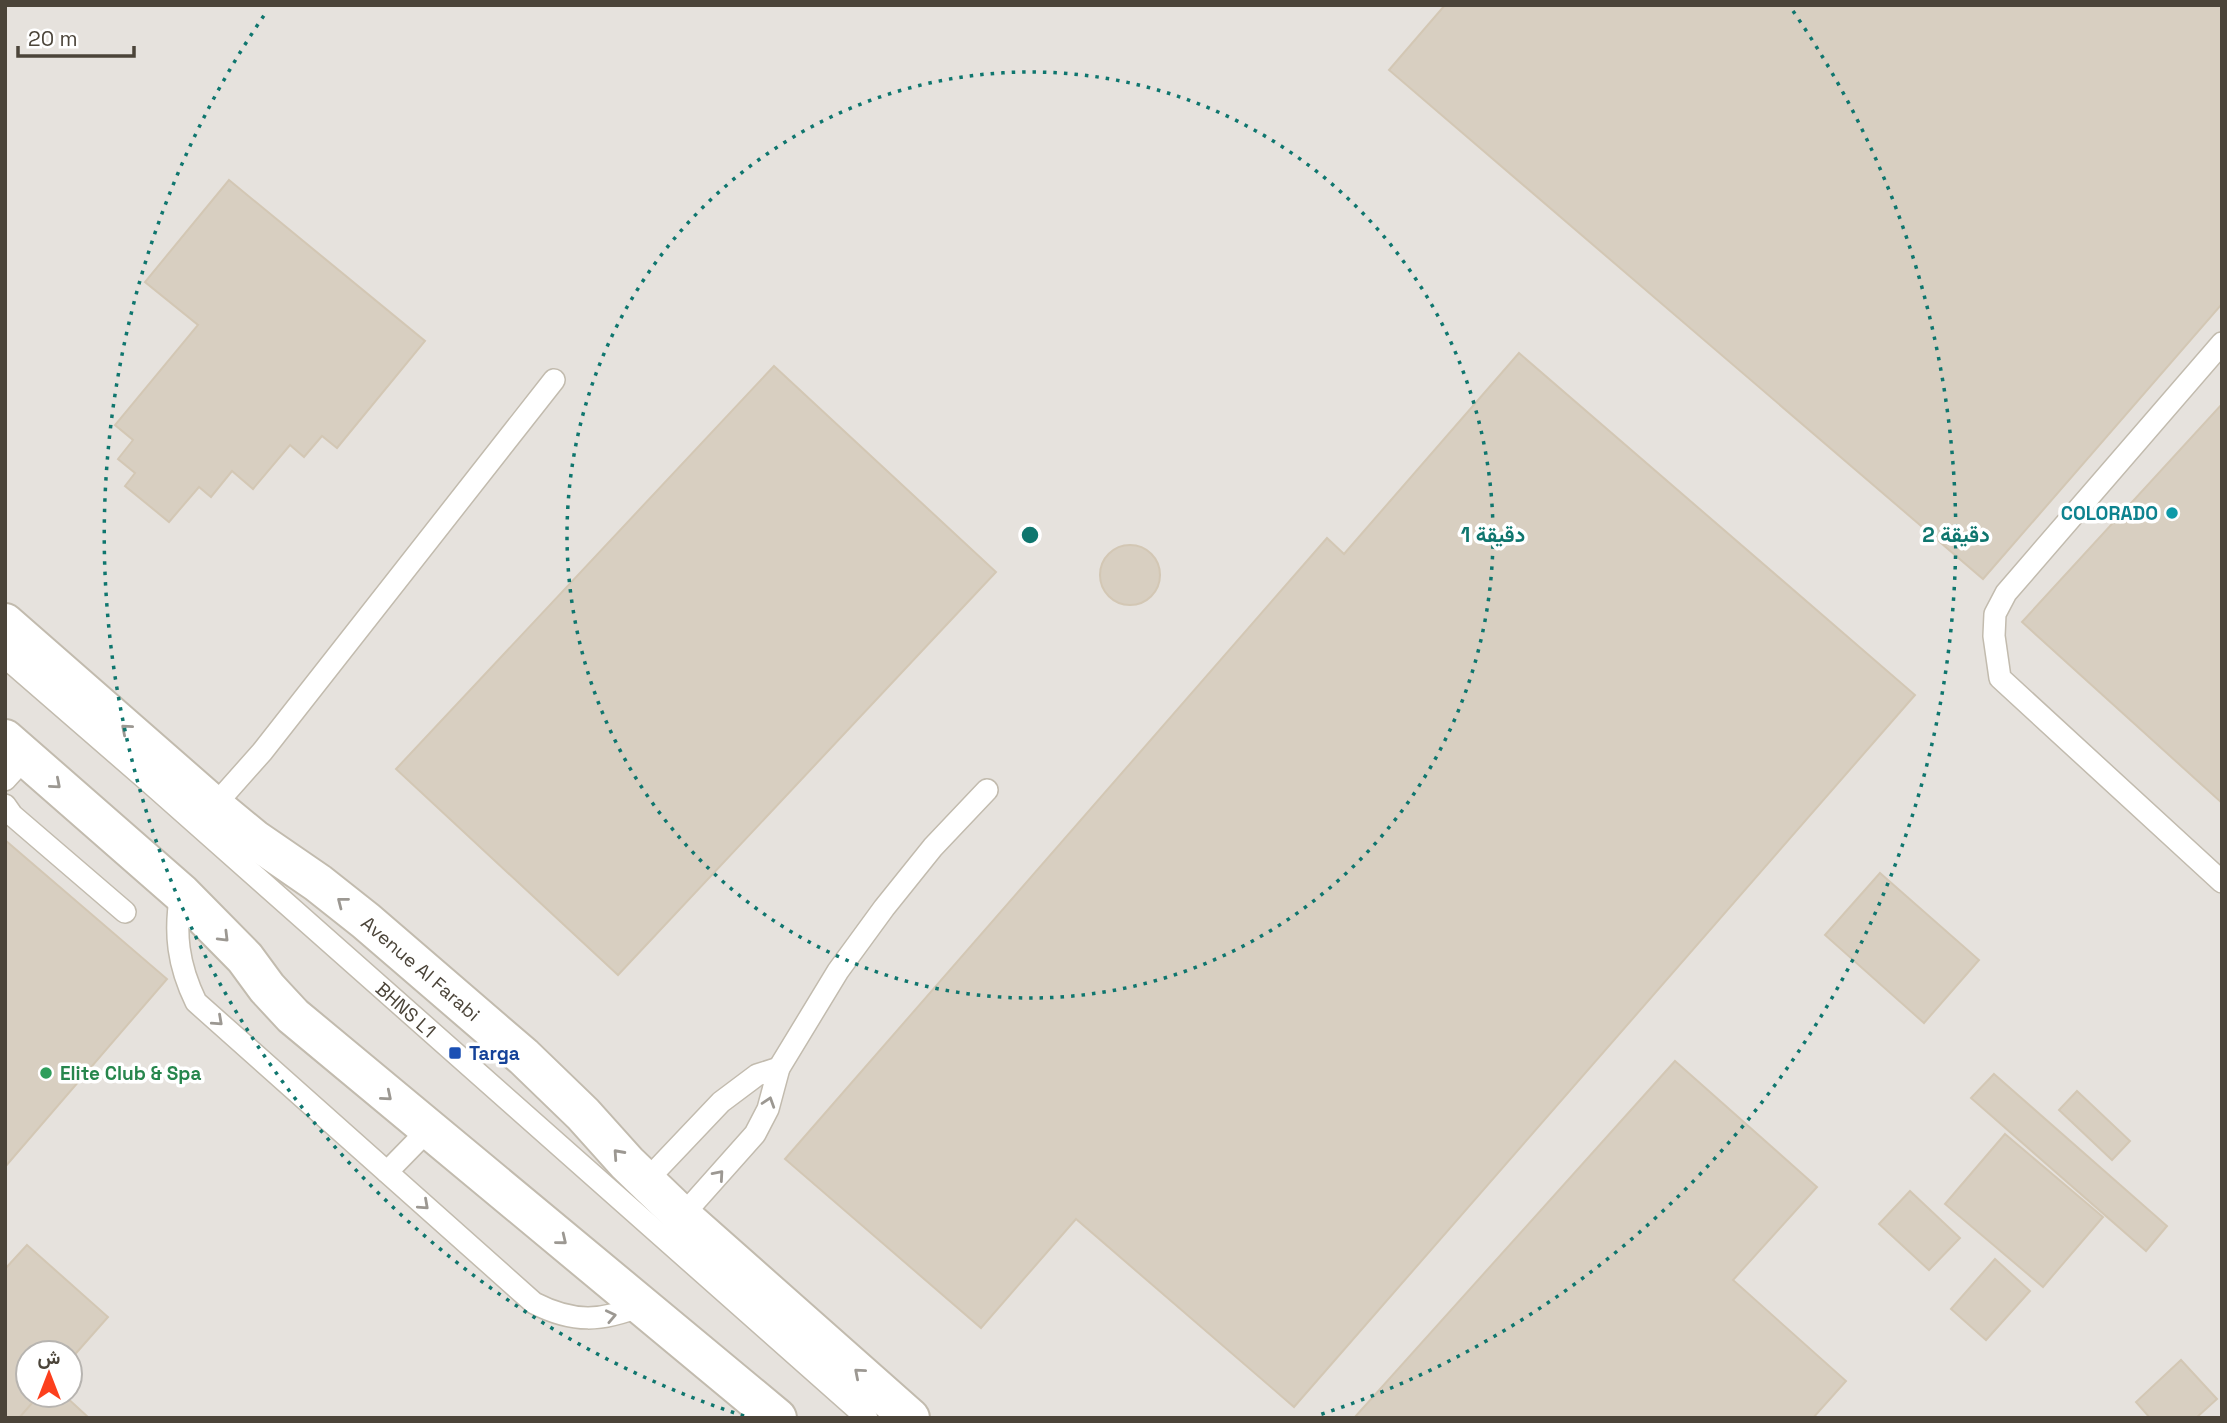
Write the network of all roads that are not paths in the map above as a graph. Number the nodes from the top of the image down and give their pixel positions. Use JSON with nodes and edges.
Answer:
{"nodes":[{"id":1,"x":2222,"y":343,"type":"edge"},
{"id":2,"x":554,"y":380,"type":"dead end"},
{"id":3,"x":5,"y":623,"type":"edge"},
{"id":4,"x":5,"y":657,"type":"edge"},
{"id":5,"x":5,"y":668,"type":"edge"},
{"id":6,"x":12,"y":759,"type":"edge"},
{"id":7,"x":987,"y":790,"type":"dead end"},
{"id":8,"x":5,"y":805,"type":"edge"},
{"id":9,"x":214,"y":806,"type":"junction"},
{"id":10,"x":2222,"y":882,"type":"edge"},
{"id":11,"x":181,"y":893,"type":"junction"},
{"id":12,"x":125,"y":912,"type":"dead end"},
{"id":13,"x":779,"y":1068,"type":"junction"},
{"id":14,"x":428,"y":1130,"type":"junction"},
{"id":15,"x":387,"y":1172,"type":"junction"},
{"id":16,"x":646,"y":1181,"type":"junction"},
{"id":17,"x":682,"y":1216,"type":"junction"},
{"id":18,"x":642,"y":1305,"type":"junction"},
{"id":19,"x":777,"y":1418,"type":"edge"},
{"id":20,"x":857,"y":1418,"type":"edge"},
{"id":21,"x":867,"y":1418,"type":"edge"},
{"id":22,"x":910,"y":1418,"type":"edge"}],
"edges":[{"from":1,"to":10,"type":"lane"},
{"from":2,"to":9,"type":"lane"},
{"from":9,"to":3,"type":"street","name":"Avenue Al Farabi","one_way":true},
{"from":4,"to":21,"type":"lane","name":"BHNS L1"},
{"from":5,"to":20,"type":"lane","name":"BHNS L1"},
{"from":6,"to":11,"type":"street","one_way":true},
{"from":7,"to":13,"type":"lane"},
{"from":8,"to":12,"type":"lane"},
{"from":16,"to":9,"type":"street","name":"Avenue Al Farabi","one_way":true},
{"from":11,"to":14,"type":"street","one_way":true},
{"from":11,"to":15,"type":"lane","one_way":true},
{"from":13,"to":16,"type":"lane"},
{"from":17,"to":13,"type":"lane","one_way":true},
{"from":14,"to":15,"type":"lane"},
{"from":14,"to":18,"type":"street","one_way":true},
{"from":15,"to":18,"type":"lane","one_way":true},
{"from":16,"to":17,"type":"street","name":"Avenue Al Farabi"},
{"from":22,"to":17,"type":"street","name":"Avenue Al Farabi","one_way":true},
{"from":18,"to":19,"type":"street"}]}
